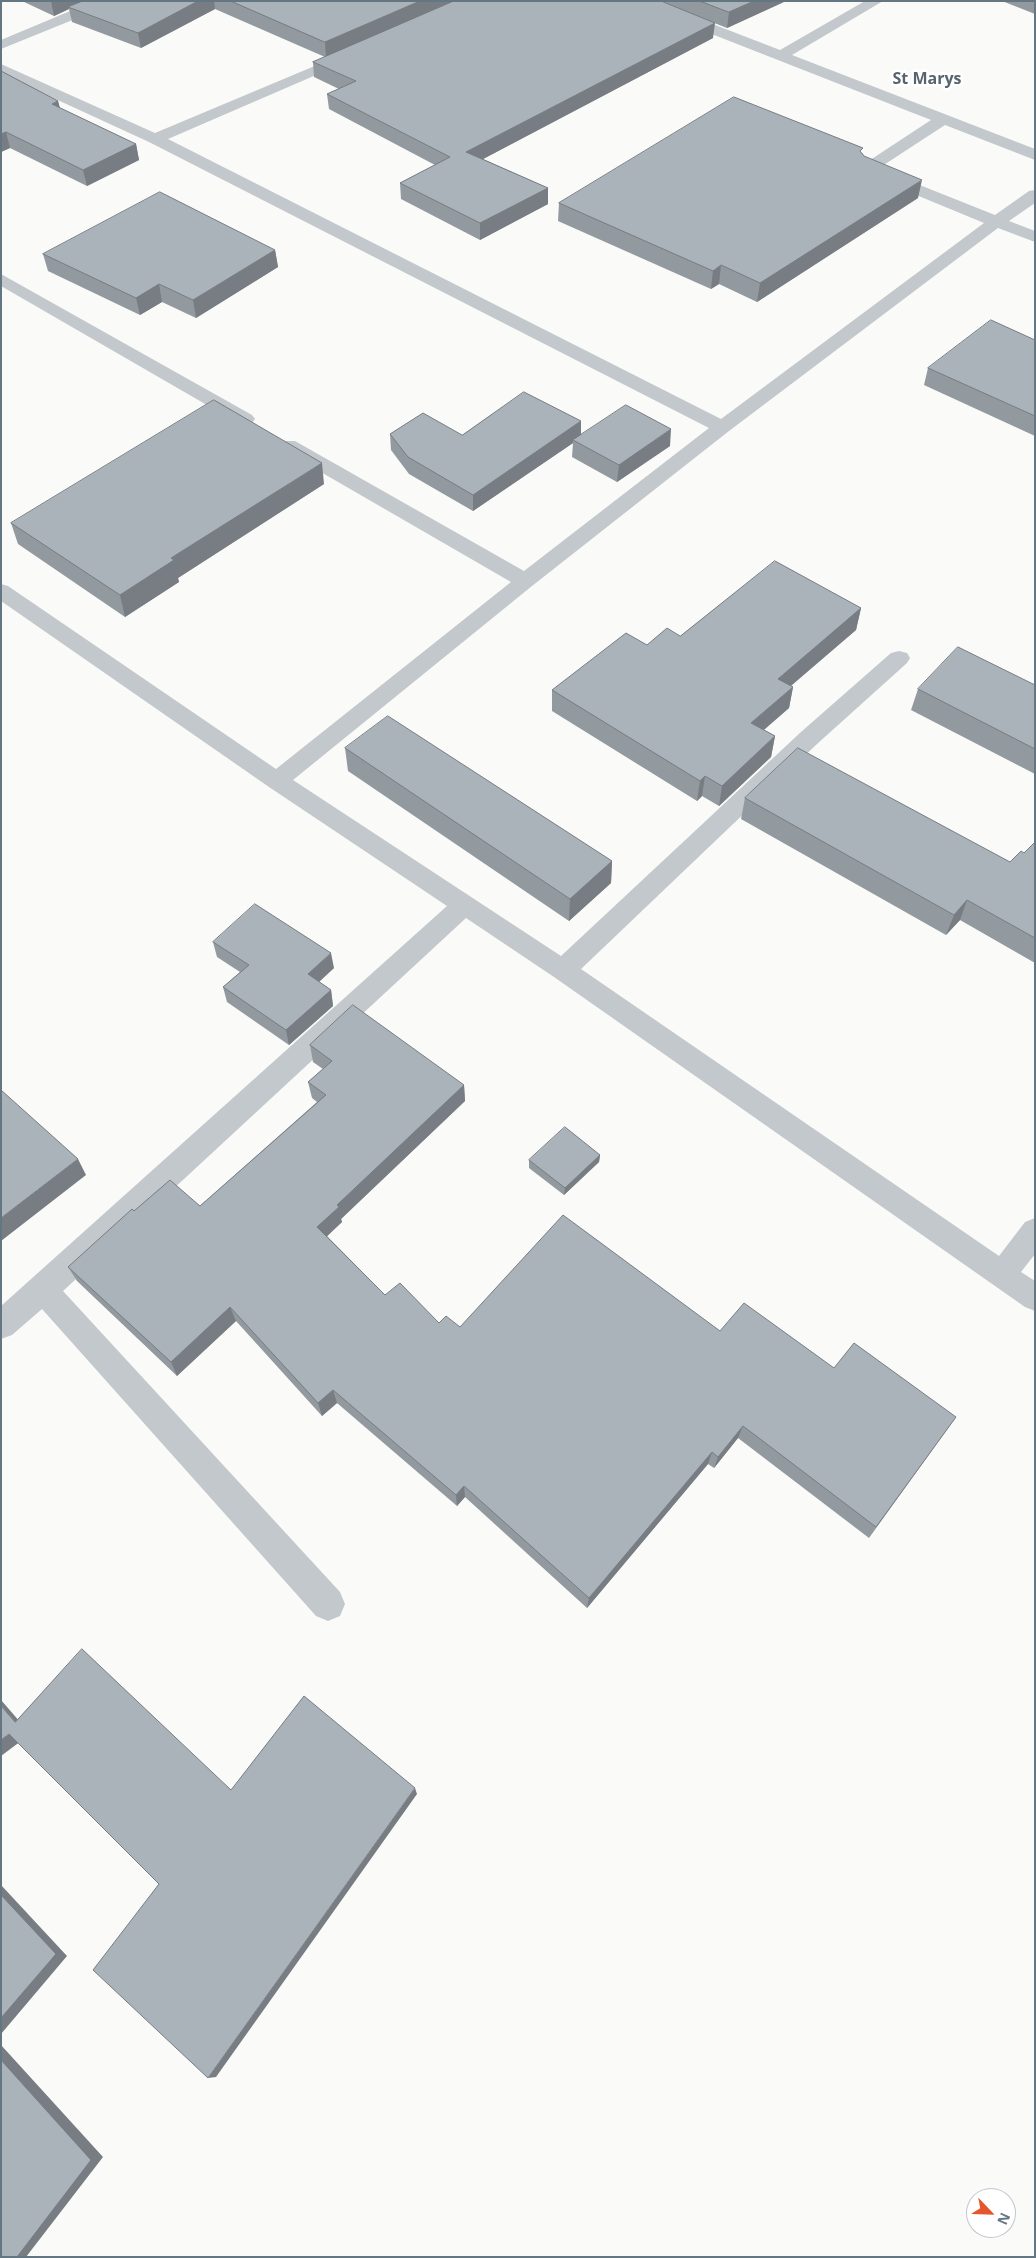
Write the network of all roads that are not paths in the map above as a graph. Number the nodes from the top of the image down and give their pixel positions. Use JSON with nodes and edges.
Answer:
{"nodes":[{"id":1,"x":107,"y":1,"type":"edge"},
{"id":2,"x":640,"y":1,"type":"edge"},
{"id":3,"x":876,"y":1,"type":"edge"},
{"id":4,"x":1,"y":45,"type":"edge"},
{"id":5,"x":364,"y":48,"type":"edge"},
{"id":6,"x":782,"y":55,"type":"junction"},
{"id":7,"x":1,"y":68,"type":"edge"},
{"id":8,"x":942,"y":120,"type":"junction"},
{"id":9,"x":154,"y":139,"type":"junction"},
{"id":10,"x":1035,"y":155,"type":"edge"},
{"id":11,"x":1035,"y":195,"type":"edge"},
{"id":12,"x":996,"y":222,"type":"junction"},
{"id":13,"x":1035,"y":238,"type":"edge"},
{"id":14,"x":1,"y":279,"type":"edge"},
{"id":15,"x":722,"y":427,"type":"junction"},
{"id":16,"x":258,"y":428,"type":"edge"},
{"id":17,"x":276,"y":437,"type":"edge"},
{"id":18,"x":525,"y":581,"type":"junction"},
{"id":19,"x":1,"y":591,"type":"edge"},
{"id":20,"x":899,"y":658,"type":"dead end"},
{"id":21,"x":277,"y":781,"type":"junction"},
{"id":22,"x":464,"y":906,"type":"junction"},
{"id":23,"x":563,"y":970,"type":"junction"},
{"id":24,"x":1035,"y":1231,"type":"edge"},
{"id":25,"x":1002,"y":1275,"type":"junction"},
{"id":26,"x":43,"y":1290,"type":"junction"},
{"id":27,"x":1035,"y":1298,"type":"edge"},
{"id":28,"x":1,"y":1325,"type":"edge"},
{"id":29,"x":328,"y":1604,"type":"dead end"}],
"edges":[{"from":1,"to":4,"type":"street"},
{"from":2,"to":6,"type":"street"},
{"from":3,"to":6,"type":"street"},
{"from":5,"to":9,"type":"street"},
{"from":6,"to":8,"type":"street"},
{"from":7,"to":9,"type":"street"},
{"from":8,"to":10,"type":"street"},
{"from":8,"to":12,"type":"street"},
{"from":9,"to":15,"type":"street"},
{"from":11,"to":12,"type":"street"},
{"from":12,"to":13,"type":"street"},
{"from":12,"to":15,"type":"street"},
{"from":14,"to":16,"type":"street"},
{"from":15,"to":18,"type":"street"},
{"from":17,"to":18,"type":"street"},
{"from":18,"to":21,"type":"street"},
{"from":19,"to":21,"type":"street"},
{"from":20,"to":23,"type":"street"},
{"from":21,"to":22,"type":"street"},
{"from":22,"to":23,"type":"street"},
{"from":22,"to":26,"type":"street"},
{"from":23,"to":25,"type":"street"},
{"from":24,"to":25,"type":"street"},
{"from":25,"to":27,"type":"street"},
{"from":26,"to":28,"type":"street"},
{"from":26,"to":29,"type":"street"}]}
